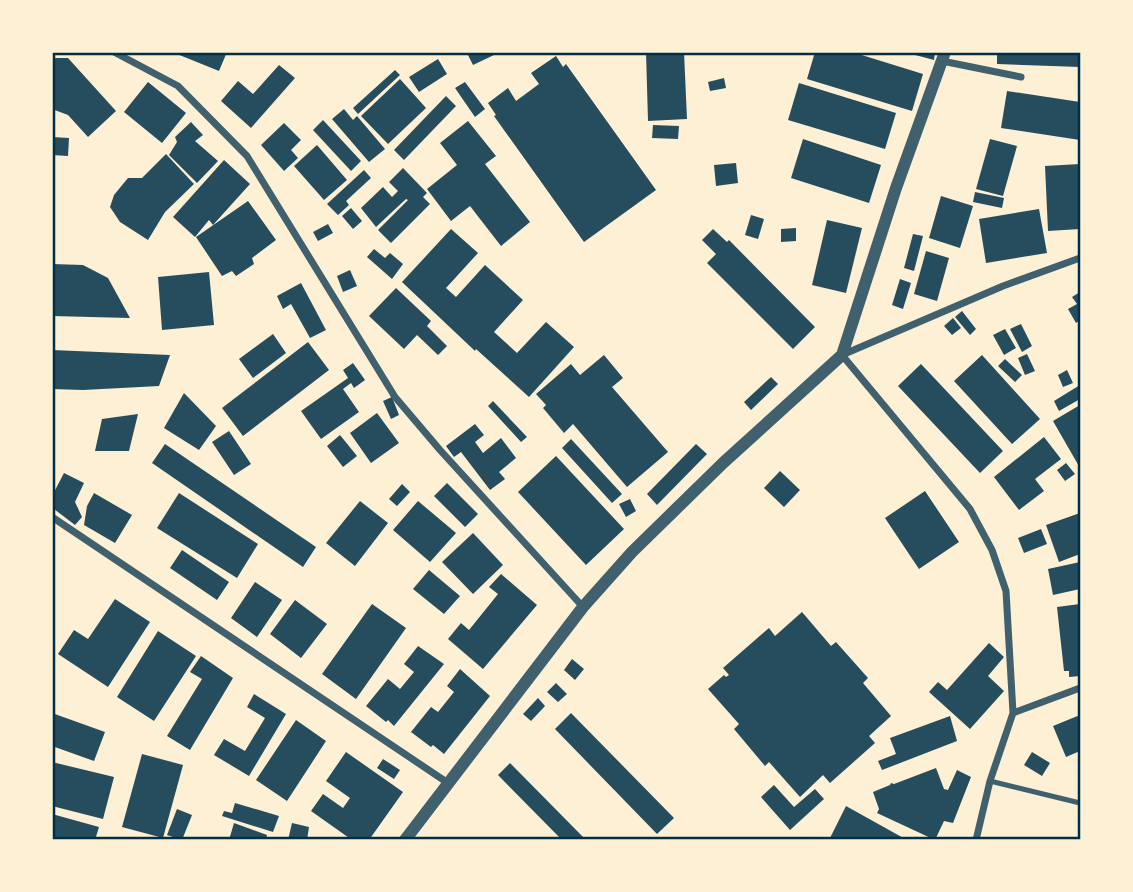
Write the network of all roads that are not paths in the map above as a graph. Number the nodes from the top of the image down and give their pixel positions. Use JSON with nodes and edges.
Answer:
{"nodes":[{"id":1,"x":114,"y":52,"type":"edge"},
{"id":2,"x":944,"y":57,"type":"edge"},
{"id":3,"x":1021,"y":77,"type":"dead end"},
{"id":4,"x":1080,"y":258,"type":"edge"},
{"id":5,"x":842,"y":355,"type":"junction"},
{"id":6,"x":52,"y":517,"type":"edge"},
{"id":7,"x":583,"y":607,"type":"junction"},
{"id":8,"x":1080,"y":688,"type":"edge"},
{"id":9,"x":1013,"y":713,"type":"junction"},
{"id":10,"x":990,"y":781,"type":"junction"},
{"id":11,"x":448,"y":783,"type":"junction"},
{"id":12,"x":1080,"y":803,"type":"edge"},
{"id":13,"x":405,"y":839,"type":"edge"},
{"id":14,"x":976,"y":839,"type":"edge"}],
"edges":[{"from":1,"to":7,"type":"street"},
{"from":2,"to":3,"type":"street"},
{"from":2,"to":5,"type":"street"},
{"from":4,"to":5,"type":"street"},
{"from":5,"to":7,"type":"street"},
{"from":5,"to":9,"type":"street"},
{"from":6,"to":11,"type":"street"},
{"from":7,"to":11,"type":"street"},
{"from":8,"to":9,"type":"street"},
{"from":9,"to":10,"type":"street"},
{"from":10,"to":12,"type":"lane"},
{"from":10,"to":14,"type":"street"},
{"from":11,"to":13,"type":"street"}]}
